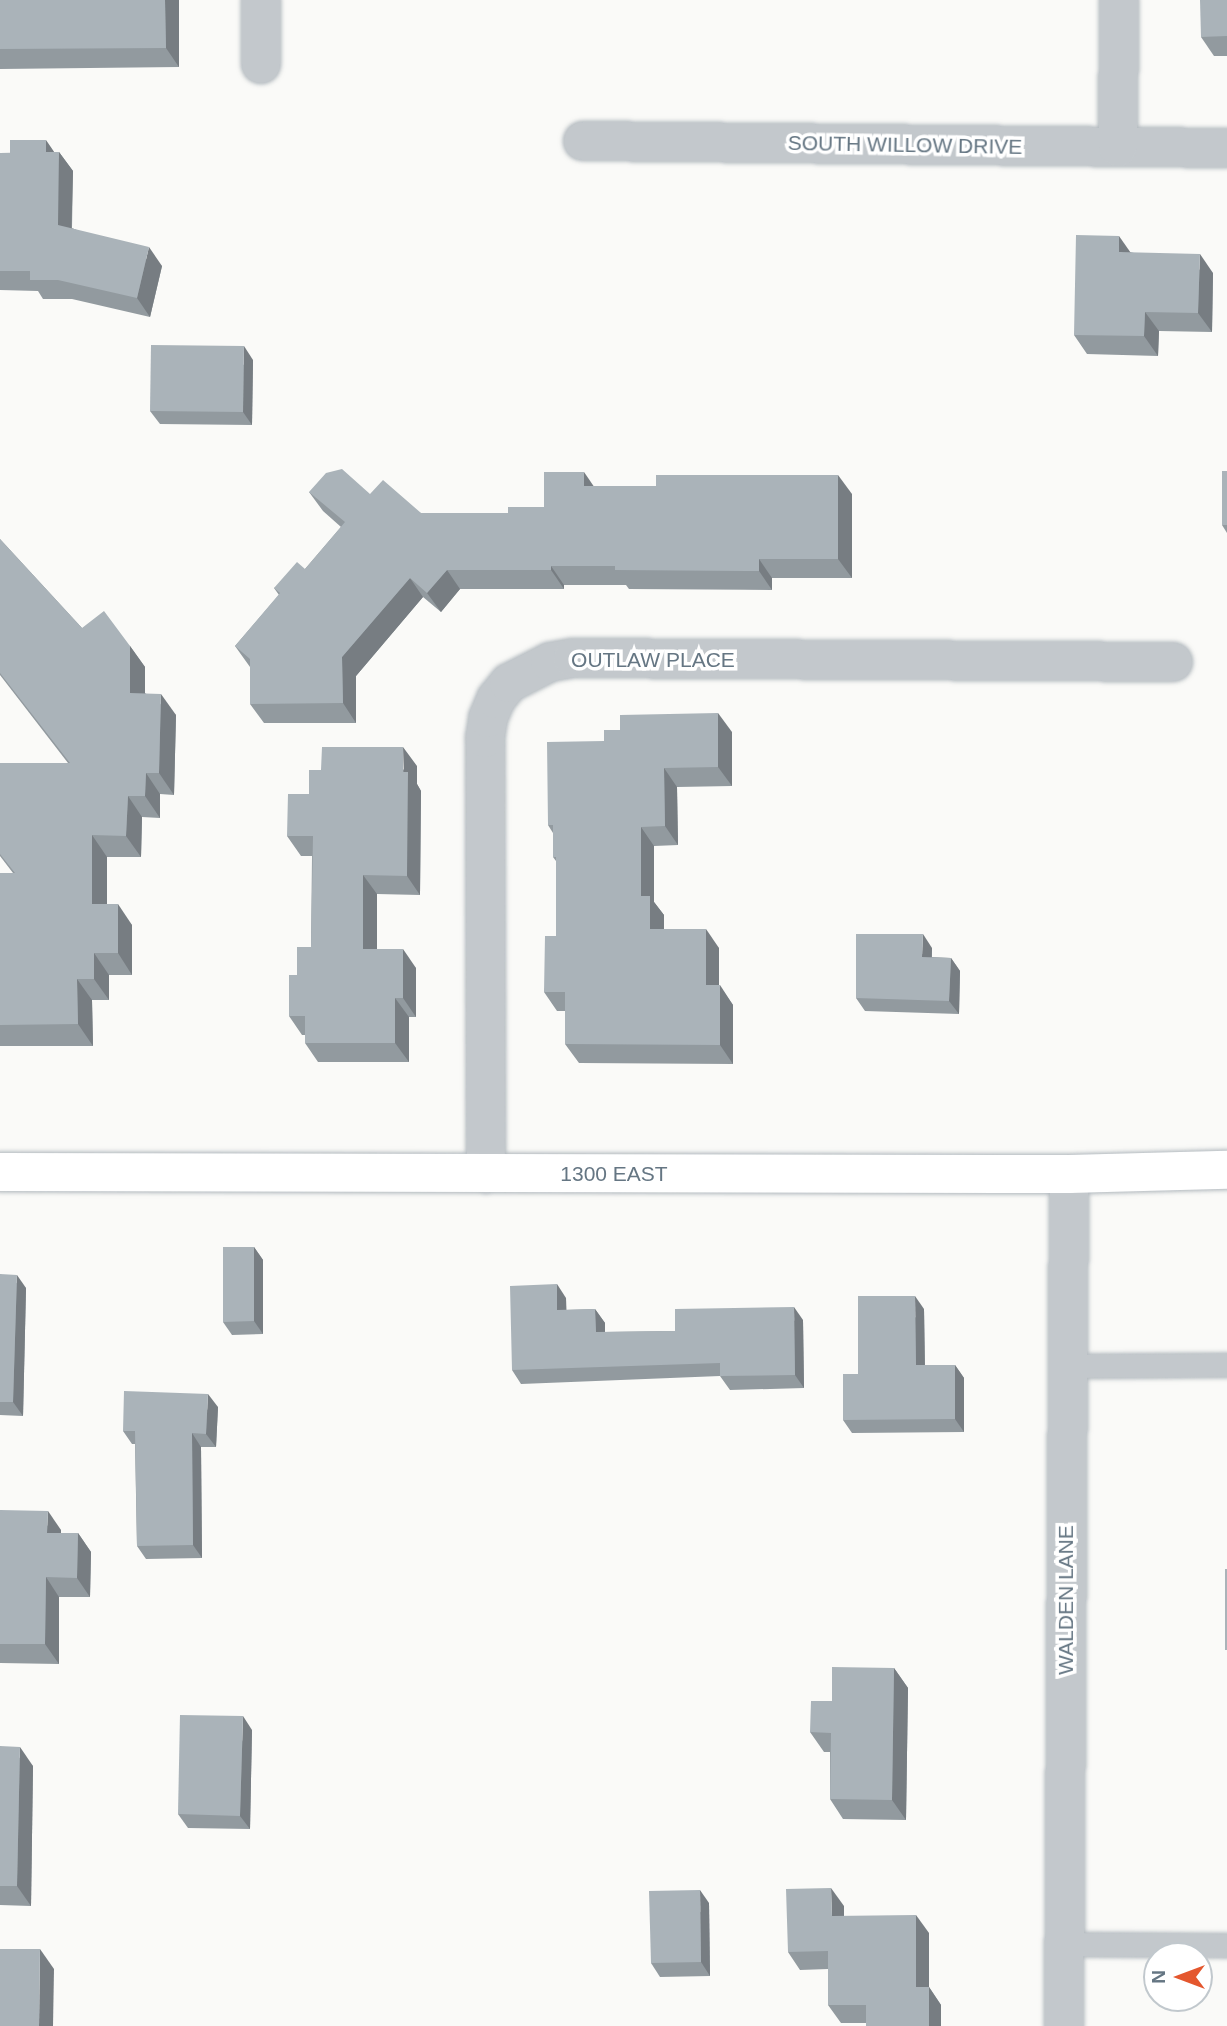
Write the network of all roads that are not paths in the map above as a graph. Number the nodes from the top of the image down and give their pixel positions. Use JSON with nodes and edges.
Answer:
{"nodes":[{"id":1,"x":261,"y":0,"type":"edge"},
{"id":2,"x":1119,"y":0,"type":"edge"},
{"id":3,"x":261,"y":64,"type":"dead end"},
{"id":4,"x":583,"y":141,"type":"dead end"},
{"id":5,"x":1118,"y":147,"type":"junction"},
{"id":6,"x":1227,"y":148,"type":"edge"},
{"id":7,"x":1173,"y":662,"type":"dead end"},
{"id":8,"x":1227,"y":1170,"type":"edge"},
{"id":9,"x":0,"y":1172,"type":"edge"},
{"id":10,"x":486,"y":1174,"type":"junction"},
{"id":11,"x":1069,"y":1174,"type":"junction"},
{"id":12,"x":1227,"y":1365,"type":"edge"},
{"id":13,"x":1067,"y":1366,"type":"junction"},
{"id":14,"x":1065,"y":1944,"type":"junction"},
{"id":15,"x":1227,"y":1945,"type":"edge"},
{"id":16,"x":1064,"y":2026,"type":"edge"}],
"edges":[{"from":1,"to":3,"type":"street"},
{"from":2,"to":5,"type":"street"},
{"from":4,"to":5,"type":"street","name":"SOUTH WILLOW DRIVE"},
{"from":5,"to":6,"type":"street","name":"SOUTH WILLOW DRIVE"},
{"from":7,"to":10,"type":"street","name":"OUTLAW PLACE"},
{"from":8,"to":11,"type":"main road","name":"1300 EAST"},
{"from":9,"to":10,"type":"main road","name":"1300 EAST"},
{"from":10,"to":11,"type":"main road","name":"1300 EAST"},
{"from":11,"to":13,"type":"street","name":"WALDEN LANE"},
{"from":12,"to":13,"type":"lane"},
{"from":13,"to":14,"type":"street","name":"WALDEN LANE"},
{"from":14,"to":15,"type":"lane"},
{"from":14,"to":16,"type":"street","name":"WALDEN LANE"}]}
